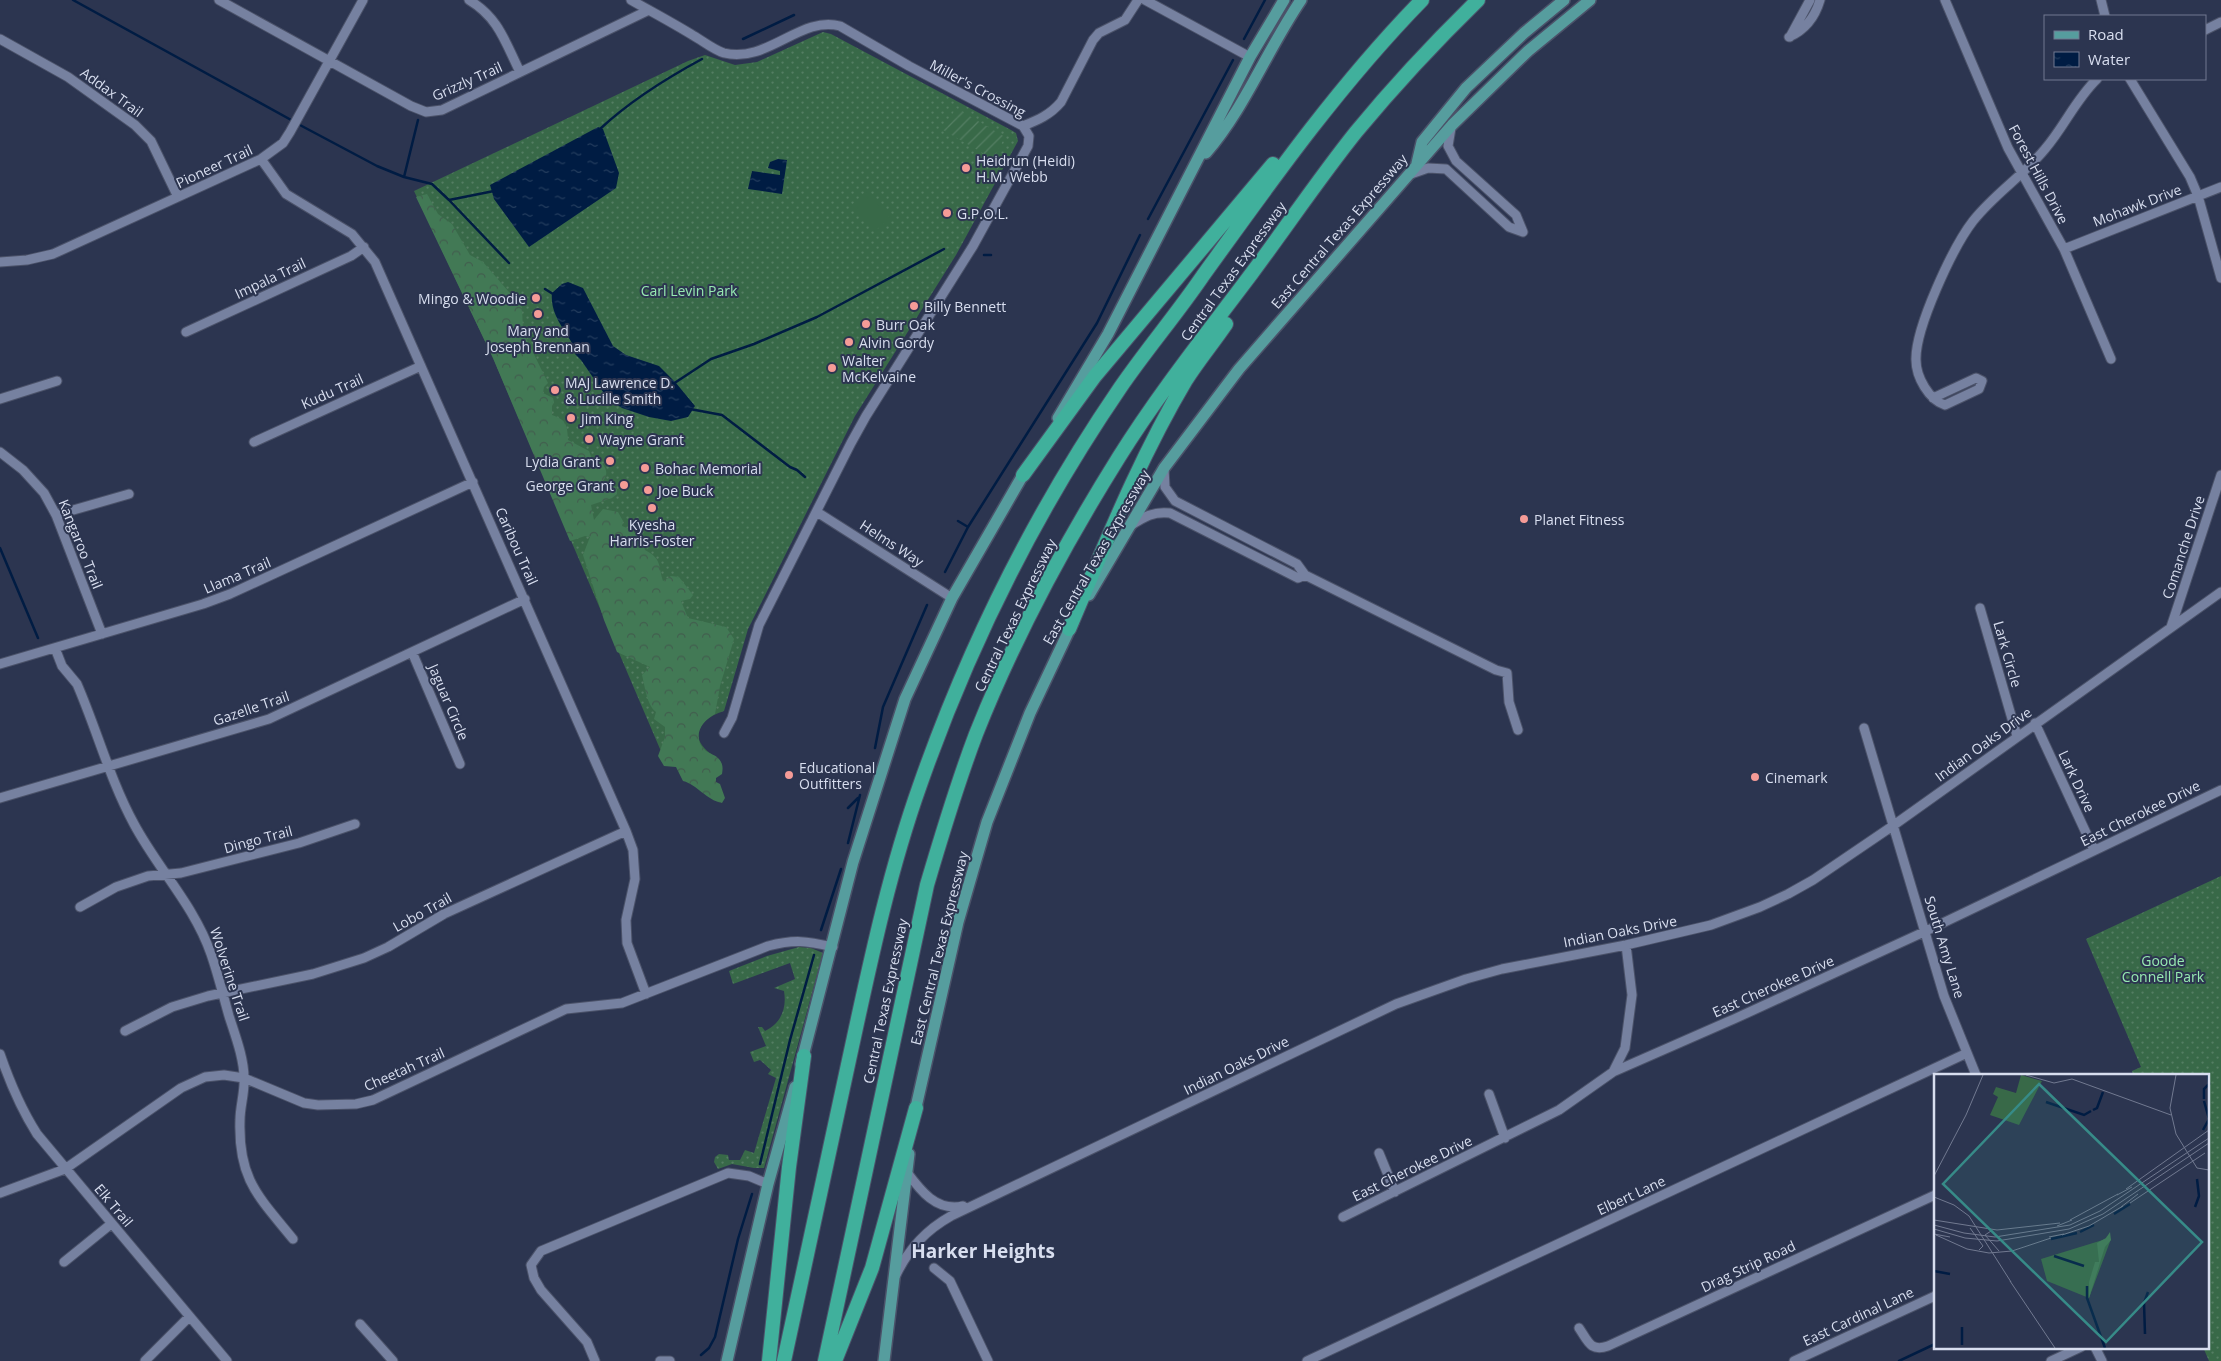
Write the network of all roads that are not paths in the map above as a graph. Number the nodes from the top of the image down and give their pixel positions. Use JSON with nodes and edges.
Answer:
{"nodes":[{"id":1,"x":219,"y":0,"type":"edge"},
{"id":2,"x":363,"y":0,"type":"edge"},
{"id":3,"x":469,"y":0,"type":"edge"},
{"id":4,"x":631,"y":0,"type":"edge"},
{"id":5,"x":1138,"y":0,"type":"edge"},
{"id":6,"x":1146,"y":0,"type":"edge"},
{"id":7,"x":1284,"y":0,"type":"edge"},
{"id":8,"x":1301,"y":0,"type":"edge"},
{"id":9,"x":1422,"y":0,"type":"edge"},
{"id":10,"x":1478,"y":0,"type":"edge"},
{"id":11,"x":1564,"y":0,"type":"edge"},
{"id":12,"x":1590,"y":0,"type":"edge"},
{"id":13,"x":1810,"y":0,"type":"edge"},
{"id":14,"x":1820,"y":0,"type":"edge"},
{"id":15,"x":1945,"y":0,"type":"edge"},
{"id":16,"x":2101,"y":0,"type":"edge"},
{"id":17,"x":649,"y":10,"type":"junction"},
{"id":18,"x":2105,"y":15,"type":"edge"},
{"id":19,"x":2221,"y":22,"type":"edge"},
{"id":20,"x":2206,"y":30,"type":"edge"},
{"id":21,"x":0,"y":39,"type":"edge"},
{"id":22,"x":1250,"y":57,"type":"junction"},
{"id":23,"x":329,"y":62,"type":"junction"},
{"id":24,"x":520,"y":72,"type":"junction"},
{"id":25,"x":2096,"y":80,"type":"edge"},
{"id":26,"x":2131,"y":80,"type":"edge"},
{"id":27,"x":1452,"y":124,"type":"junction"},
{"id":28,"x":1312,"y":125,"type":"junction"},
{"id":29,"x":1023,"y":126,"type":"junction"},
{"id":30,"x":261,"y":159,"type":"junction"},
{"id":31,"x":1417,"y":165,"type":"junction"},
{"id":32,"x":1193,"y":169,"type":"junction"},
{"id":33,"x":2021,"y":172,"type":"junction"},
{"id":34,"x":1408,"y":175,"type":"junction"},
{"id":35,"x":2221,"y":187,"type":"edge"},
{"id":36,"x":2198,"y":196,"type":"junction"},
{"id":37,"x":178,"y":197,"type":"junction"},
{"id":38,"x":1284,"y":230,"type":"junction"},
{"id":39,"x":364,"y":247,"type":"junction"},
{"id":40,"x":2064,"y":249,"type":"junction"},
{"id":41,"x":0,"y":262,"type":"edge"},
{"id":42,"x":2221,"y":278,"type":"edge"},
{"id":43,"x":186,"y":332,"type":"dead end"},
{"id":44,"x":2112,"y":359,"type":"dead end"},
{"id":45,"x":421,"y":366,"type":"junction"},
{"id":46,"x":57,"y":381,"type":"dead end"},
{"id":47,"x":1933,"y":398,"type":"junction"},
{"id":48,"x":0,"y":399,"type":"edge"},
{"id":49,"x":254,"y":442,"type":"dead end"},
{"id":50,"x":0,"y":452,"type":"edge"},
{"id":51,"x":1164,"y":468,"type":"junction"},
{"id":52,"x":1023,"y":475,"type":"junction"},
{"id":53,"x":2221,"y":475,"type":"edge"},
{"id":54,"x":473,"y":482,"type":"junction"},
{"id":55,"x":129,"y":494,"type":"dead end"},
{"id":56,"x":818,"y":512,"type":"junction"},
{"id":57,"x":56,"y":515,"type":"junction"},
{"id":58,"x":1129,"y":527,"type":"junction"},
{"id":59,"x":1305,"y":575,"type":"junction"},
{"id":60,"x":2221,"y":592,"type":"edge"},
{"id":61,"x":952,"y":598,"type":"junction"},
{"id":62,"x":525,"y":599,"type":"junction"},
{"id":63,"x":1980,"y":608,"type":"dead end"},
{"id":64,"x":2171,"y":628,"type":"junction"},
{"id":65,"x":1069,"y":629,"type":"junction"},
{"id":66,"x":102,"y":634,"type":"junction"},
{"id":67,"x":54,"y":648,"type":"junction"},
{"id":68,"x":412,"y":652,"type":"junction"},
{"id":69,"x":0,"y":664,"type":"edge"},
{"id":70,"x":2035,"y":722,"type":"junction"},
{"id":71,"x":1864,"y":728,"type":"dead end"},
{"id":72,"x":1518,"y":730,"type":"dead end"},
{"id":73,"x":724,"y":733,"type":"dead end"},
{"id":74,"x":2017,"y":736,"type":"junction"},
{"id":75,"x":460,"y":764,"type":"dead end"},
{"id":76,"x":109,"y":766,"type":"junction"},
{"id":77,"x":2221,"y":790,"type":"edge"},
{"id":78,"x":0,"y":798,"type":"edge"},
{"id":79,"x":354,"y":824,"type":"dead end"},
{"id":80,"x":1894,"y":825,"type":"junction"},
{"id":81,"x":626,"y":831,"type":"junction"},
{"id":82,"x":2094,"y":850,"type":"junction"},
{"id":83,"x":167,"y":875,"type":"junction"},
{"id":84,"x":80,"y":907,"type":"dead end"},
{"id":85,"x":1926,"y":931,"type":"junction"},
{"id":86,"x":1626,"y":945,"type":"junction"},
{"id":87,"x":833,"y":947,"type":"junction"},
{"id":88,"x":222,"y":994,"type":"junction"},
{"id":89,"x":646,"y":994,"type":"junction"},
{"id":90,"x":126,"y":1030,"type":"dead end"},
{"id":91,"x":1967,"y":1053,"type":"junction"},
{"id":92,"x":0,"y":1054,"type":"edge"},
{"id":93,"x":804,"y":1056,"type":"junction"},
{"id":94,"x":1614,"y":1072,"type":"junction"},
{"id":95,"x":1976,"y":1074,"type":"edge"},
{"id":96,"x":244,"y":1078,"type":"junction"},
{"id":97,"x":1489,"y":1094,"type":"dead end"},
{"id":98,"x":916,"y":1108,"type":"junction"},
{"id":99,"x":1505,"y":1138,"type":"junction"},
{"id":100,"x":1378,"y":1153,"type":"dead end"},
{"id":101,"x":65,"y":1169,"type":"junction"},
{"id":102,"x":906,"y":1171,"type":"junction"},
{"id":103,"x":768,"y":1184,"type":"junction"},
{"id":104,"x":1395,"y":1192,"type":"junction"},
{"id":105,"x":0,"y":1193,"type":"edge"},
{"id":106,"x":1934,"y":1195,"type":"edge"},
{"id":107,"x":973,"y":1204,"type":"junction"},
{"id":108,"x":1343,"y":1217,"type":"dead end"},
{"id":109,"x":111,"y":1224,"type":"junction"},
{"id":110,"x":293,"y":1240,"type":"dead end"},
{"id":111,"x":64,"y":1262,"type":"dead end"},
{"id":112,"x":934,"y":1268,"type":"dead end"},
{"id":113,"x":892,"y":1284,"type":"junction"},
{"id":114,"x":1934,"y":1296,"type":"edge"},
{"id":115,"x":189,"y":1317,"type":"junction"},
{"id":116,"x":360,"y":1324,"type":"dead end"},
{"id":117,"x":1579,"y":1328,"type":"dead end"},
{"id":118,"x":2079,"y":1348,"type":"edge"},
{"id":119,"x":2096,"y":1348,"type":"edge"},
{"id":120,"x":145,"y":1361,"type":"edge"},
{"id":121,"x":227,"y":1361,"type":"edge"},
{"id":122,"x":393,"y":1361,"type":"edge"},
{"id":123,"x":595,"y":1361,"type":"edge"},
{"id":124,"x":660,"y":1361,"type":"edge"},
{"id":125,"x":670,"y":1361,"type":"edge"},
{"id":126,"x":727,"y":1361,"type":"edge"},
{"id":127,"x":769,"y":1361,"type":"edge"},
{"id":128,"x":784,"y":1361,"type":"edge"},
{"id":129,"x":824,"y":1361,"type":"edge"},
{"id":130,"x":835,"y":1361,"type":"edge"},
{"id":131,"x":884,"y":1361,"type":"edge"},
{"id":132,"x":988,"y":1361,"type":"edge"},
{"id":133,"x":1307,"y":1361,"type":"edge"},
{"id":134,"x":1794,"y":1361,"type":"edge"},
{"id":135,"x":2050,"y":1361,"type":"edge"},
{"id":136,"x":2102,"y":1361,"type":"edge"}],
"edges":[{"from":1,"to":23,"type":"street","name":"Grizzly Trail"},
{"from":2,"to":23,"type":"street","name":"Pioneer Trail"},
{"from":3,"to":24,"type":"street"},
{"from":4,"to":17,"type":"street","name":"Miller's Crossing"},
{"from":5,"to":29,"type":"street"},
{"from":6,"to":22,"type":"street"},
{"from":7,"to":22,"type":"main road"},
{"from":8,"to":32,"type":"main road"},
{"from":9,"to":28,"type":"highway","name":"Central Texas Expressway"},
{"from":10,"to":38,"type":"highway","name":"Central Texas Expressway"},
{"from":11,"to":31,"type":"main road"},
{"from":12,"to":27,"type":"main road","name":"East Central Texas Expressway"},
{"from":13,"to":14,"type":"street"},
{"from":15,"to":33,"type":"street","name":"Forest Hills Drive"},
{"from":16,"to":18,"type":"street"},
{"from":17,"to":24,"type":"street","name":"Grizzly Trail"},
{"from":17,"to":29,"type":"street","name":"Miller's Crossing"},
{"from":19,"to":20,"type":"street"},
{"from":21,"to":37,"type":"street","name":"Addax Trail"},
{"from":22,"to":32,"type":"main road"},
{"from":23,"to":24,"type":"street","name":"Grizzly Trail"},
{"from":23,"to":30,"type":"street","name":"Pioneer Trail"},
{"from":25,"to":33,"type":"street"},
{"from":26,"to":36,"type":"street"},
{"from":27,"to":31,"type":"main road","name":"East Central Texas Expressway"},
{"from":27,"to":34,"type":"street"},
{"from":28,"to":52,"type":"highway"},
{"from":28,"to":128,"type":"highway","name":"Central Texas Expressway"},
{"from":29,"to":56,"type":"street","name":"Miller's Crossing"},
{"from":30,"to":37,"type":"street","name":"Pioneer Trail"},
{"from":30,"to":39,"type":"street","name":"Caribou Trail"},
{"from":31,"to":34,"type":"main road","name":"East Central Texas Expressway"},
{"from":32,"to":52,"type":"main road"},
{"from":33,"to":40,"type":"street","name":"Forest Hills Drive"},
{"from":33,"to":47,"type":"street"},
{"from":34,"to":51,"type":"main road","name":"East Central Texas Expressway"},
{"from":35,"to":36,"type":"street","name":"Mohawk Drive"},
{"from":36,"to":40,"type":"street","name":"Mohawk Drive"},
{"from":36,"to":42,"type":"street"},
{"from":37,"to":41,"type":"street","name":"Pioneer Trail"},
{"from":38,"to":65,"type":"highway"},
{"from":38,"to":129,"type":"highway","name":"Central Texas Expressway"},
{"from":39,"to":43,"type":"street","name":"Impala Trail"},
{"from":39,"to":45,"type":"street","name":"Caribou Trail"},
{"from":40,"to":44,"type":"street","name":"Forest Hills Drive"},
{"from":45,"to":49,"type":"street","name":"Kudu Trail"},
{"from":45,"to":54,"type":"street","name":"Caribou Trail"},
{"from":46,"to":48,"type":"street"},
{"from":47,"to":47,"type":"street"},
{"from":50,"to":57,"type":"street","name":"Kangaroo Trail"},
{"from":51,"to":58,"type":"main road","name":"East Central Texas Expressway"},
{"from":51,"to":59,"type":"street"},
{"from":52,"to":61,"type":"main road"},
{"from":53,"to":64,"type":"street","name":"Comanche Drive"},
{"from":54,"to":62,"type":"street","name":"Caribou Trail"},
{"from":54,"to":66,"type":"street","name":"Llama Trail"},
{"from":55,"to":57,"type":"street"},
{"from":56,"to":61,"type":"street","name":"Helms Way"},
{"from":56,"to":73,"type":"street","name":"Miller's Crossing"},
{"from":57,"to":66,"type":"street","name":"Kangaroo Trail"},
{"from":58,"to":59,"type":"street"},
{"from":58,"to":65,"type":"main road","name":"East Central Texas Expressway"},
{"from":59,"to":72,"type":"street"},
{"from":60,"to":64,"type":"street","name":"Indian Oaks Drive"},
{"from":61,"to":87,"type":"main road"},
{"from":62,"to":68,"type":"street","name":"Gazelle Trail"},
{"from":62,"to":81,"type":"street","name":"Caribou Trail"},
{"from":63,"to":74,"type":"street","name":"Lark Circle"},
{"from":64,"to":70,"type":"street","name":"Indian Oaks Drive"},
{"from":65,"to":98,"type":"main road","name":"East Central Texas Expressway"},
{"from":66,"to":67,"type":"street","name":"Llama Trail"},
{"from":67,"to":69,"type":"street","name":"Llama Trail"},
{"from":67,"to":76,"type":"street","name":"Wolverine Trail"},
{"from":68,"to":75,"type":"street","name":"Jaguar Circle"},
{"from":68,"to":76,"type":"street","name":"Gazelle Trail"},
{"from":70,"to":74,"type":"street","name":"Indian Oaks Drive"},
{"from":70,"to":82,"type":"street","name":"Lark Drive"},
{"from":71,"to":80,"type":"street"},
{"from":74,"to":80,"type":"street","name":"Indian Oaks Drive"},
{"from":76,"to":78,"type":"street","name":"Gazelle Trail"},
{"from":76,"to":83,"type":"street","name":"Wolverine Trail"},
{"from":77,"to":82,"type":"street","name":"East Cherokee Drive"},
{"from":79,"to":83,"type":"street","name":"Dingo Trail"},
{"from":80,"to":85,"type":"street","name":"South Amy Lane"},
{"from":80,"to":86,"type":"street","name":"Indian Oaks Drive"},
{"from":81,"to":88,"type":"street","name":"Lobo Trail"},
{"from":81,"to":89,"type":"street","name":"Caribou Trail"},
{"from":82,"to":85,"type":"street","name":"East Cherokee Drive"},
{"from":83,"to":84,"type":"street","name":"Dingo Trail"},
{"from":83,"to":88,"type":"street","name":"Wolverine Trail"},
{"from":85,"to":91,"type":"street","name":"South Amy Lane"},
{"from":85,"to":94,"type":"street","name":"East Cherokee Drive"},
{"from":86,"to":94,"type":"street"},
{"from":86,"to":107,"type":"street","name":"Indian Oaks Drive"},
{"from":87,"to":89,"type":"street","name":"Cheetah Trail"},
{"from":87,"to":93,"type":"main road"},
{"from":88,"to":90,"type":"street","name":"Lobo Trail"},
{"from":88,"to":96,"type":"street","name":"Wolverine Trail"},
{"from":89,"to":96,"type":"street","name":"Cheetah Trail"},
{"from":91,"to":95,"type":"street","name":"South Amy Lane"},
{"from":91,"to":133,"type":"street","name":"Elbert Lane"},
{"from":92,"to":101,"type":"street","name":"Elk Trail"},
{"from":93,"to":103,"type":"main road"},
{"from":93,"to":127,"type":"highway"},
{"from":94,"to":99,"type":"street","name":"East Cherokee Drive"},
{"from":96,"to":101,"type":"street","name":"Cheetah Trail"},
{"from":96,"to":110,"type":"street","name":"Wolverine Trail"},
{"from":97,"to":99,"type":"street"},
{"from":98,"to":102,"type":"main road","name":"East Central Texas Expressway"},
{"from":98,"to":130,"type":"highway"},
{"from":99,"to":104,"type":"street","name":"East Cherokee Drive"},
{"from":100,"to":104,"type":"street"},
{"from":101,"to":105,"type":"street","name":"Cheetah Trail"},
{"from":101,"to":109,"type":"street","name":"Elk Trail"},
{"from":102,"to":107,"type":"street"},
{"from":102,"to":113,"type":"main road","name":"East Central Texas Expressway"},
{"from":103,"to":123,"type":"street"},
{"from":103,"to":126,"type":"main road"},
{"from":104,"to":108,"type":"street","name":"East Cherokee Drive"},
{"from":106,"to":117,"type":"street","name":"Drag Strip Road"},
{"from":107,"to":113,"type":"street"},
{"from":109,"to":111,"type":"street"},
{"from":109,"to":115,"type":"street","name":"Elk Trail"},
{"from":112,"to":132,"type":"street"},
{"from":113,"to":131,"type":"main road","name":"East Central Texas Expressway"},
{"from":114,"to":134,"type":"street","name":"East Cardinal Lane"},
{"from":115,"to":120,"type":"street"},
{"from":115,"to":121,"type":"street","name":"Elk Trail"},
{"from":116,"to":122,"type":"street"},
{"from":118,"to":135,"type":"street"},
{"from":119,"to":136,"type":"street"},
{"from":124,"to":125,"type":"street"}]}
